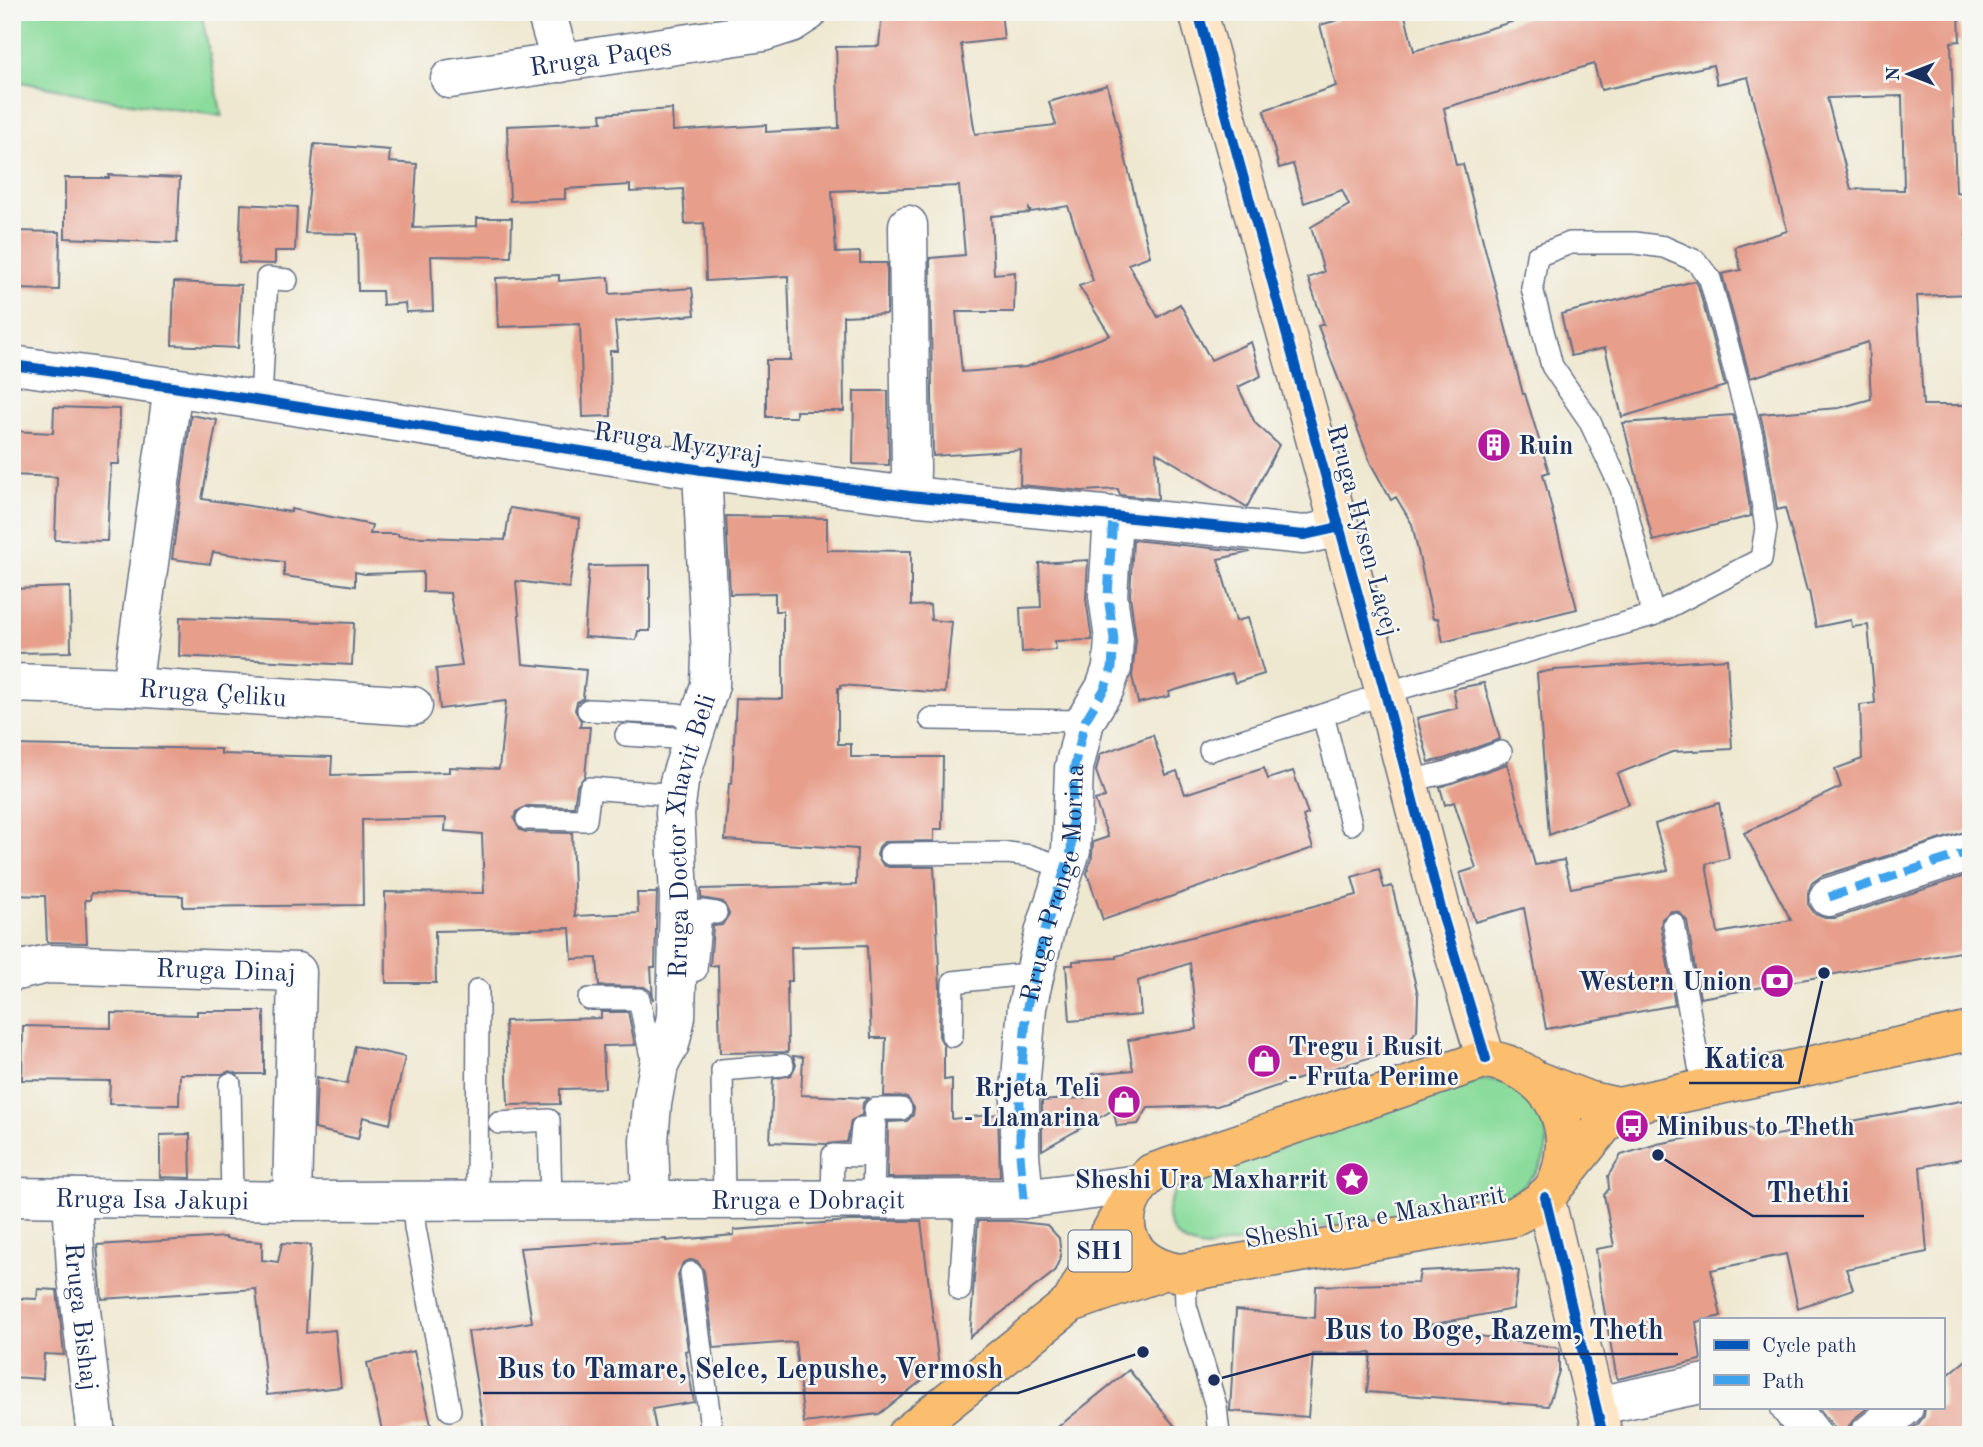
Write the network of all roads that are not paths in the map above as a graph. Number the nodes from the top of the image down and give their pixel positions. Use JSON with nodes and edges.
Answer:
{"nodes":[{"id":1,"x":546,"y":12,"type":"edge"},
{"id":2,"x":1198,"y":12,"type":"edge"},
{"id":3,"x":796,"y":16,"type":"edge"},
{"id":4,"x":561,"y":62,"type":"junction"},
{"id":5,"x":450,"y":79,"type":"dead end"},
{"id":6,"x":908,"y":225,"type":"dead end"},
{"id":7,"x":287,"y":280,"type":"dead end"},
{"id":8,"x":12,"y":365,"type":"edge"},
{"id":9,"x":173,"y":387,"type":"junction"},
{"id":10,"x":261,"y":400,"type":"junction"},
{"id":11,"x":702,"y":470,"type":"junction"},
{"id":12,"x":910,"y":496,"type":"junction"},
{"id":13,"x":1113,"y":516,"type":"junction"},
{"id":14,"x":1340,"y":527,"type":"junction"},
{"id":15,"x":1653,"y":615,"type":"junction"},
{"id":16,"x":12,"y":683,"type":"edge"},
{"id":17,"x":132,"y":687,"type":"junction"},
{"id":18,"x":1385,"y":693,"type":"junction"},
{"id":19,"x":413,"y":706,"type":"dead end"},
{"id":20,"x":588,"y":710,"type":"dead end"},
{"id":21,"x":1323,"y":715,"type":"junction"},
{"id":22,"x":930,"y":719,"type":"dead end"},
{"id":23,"x":1085,"y":721,"type":"junction"},
{"id":24,"x":695,"y":730,"type":"junction"},
{"id":25,"x":626,"y":735,"type":"dead end"},
{"id":26,"x":1210,"y":750,"type":"dead end"},
{"id":27,"x":1501,"y":752,"type":"dead end"},
{"id":28,"x":1409,"y":781,"type":"junction"},
{"id":29,"x":677,"y":795,"type":"junction"},
{"id":30,"x":527,"y":819,"type":"dead end"},
{"id":31,"x":1351,"y":824,"type":"dead end"},
{"id":32,"x":1971,"y":851,"type":"edge"},
{"id":33,"x":890,"y":854,"type":"dead end"},
{"id":34,"x":1066,"y":868,"type":"junction"},
{"id":35,"x":1829,"y":897,"type":"dead end"},
{"id":36,"x":716,"y":913,"type":"dead end"},
{"id":37,"x":1674,"y":924,"type":"dead end"},
{"id":38,"x":12,"y":972,"type":"edge"},
{"id":39,"x":677,"y":979,"type":"junction"},
{"id":40,"x":1033,"y":980,"type":"junction"},
{"id":41,"x":478,"y":990,"type":"dead end"},
{"id":42,"x":589,"y":999,"type":"dead end"},
{"id":43,"x":1971,"y":1031,"type":"edge"},
{"id":44,"x":952,"y":1036,"type":"dead end"},
{"id":45,"x":1486,"y":1059,"type":"junction"},
{"id":46,"x":659,"y":1065,"type":"junction"},
{"id":47,"x":783,"y":1065,"type":"dead end"},
{"id":48,"x":1538,"y":1081,"type":"junction"},
{"id":49,"x":230,"y":1084,"type":"dead end"},
{"id":50,"x":1703,"y":1089,"type":"junction"},
{"id":51,"x":1618,"y":1107,"type":"junction"},
{"id":52,"x":901,"y":1109,"type":"dead end"},
{"id":53,"x":863,"y":1119,"type":"dead end"},
{"id":54,"x":499,"y":1123,"type":"dead end"},
{"id":55,"x":1134,"y":1192,"type":"junction"},
{"id":56,"x":1549,"y":1192,"type":"junction"},
{"id":57,"x":12,"y":1197,"type":"edge"},
{"id":58,"x":72,"y":1198,"type":"junction"},
{"id":59,"x":651,"y":1199,"type":"junction"},
{"id":60,"x":724,"y":1199,"type":"junction"},
{"id":61,"x":832,"y":1199,"type":"junction"},
{"id":62,"x":873,"y":1199,"type":"junction"},
{"id":63,"x":965,"y":1199,"type":"junction"},
{"id":64,"x":1024,"y":1199,"type":"junction"},
{"id":65,"x":232,"y":1200,"type":"junction"},
{"id":66,"x":413,"y":1200,"type":"junction"},
{"id":67,"x":477,"y":1200,"type":"junction"},
{"id":68,"x":551,"y":1200,"type":"junction"},
{"id":69,"x":292,"y":1201,"type":"junction"},
{"id":70,"x":1174,"y":1272,"type":"junction"},
{"id":71,"x":691,"y":1273,"type":"dead end"},
{"id":72,"x":960,"y":1290,"type":"dead end"},
{"id":73,"x":1072,"y":1303,"type":"junction"},
{"id":74,"x":1700,"y":1384,"type":"edge"},
{"id":75,"x":1791,"y":1408,"type":"edge"},
{"id":76,"x":1903,"y":1408,"type":"edge"},
{"id":77,"x":450,"y":1410,"type":"dead end"},
{"id":78,"x":1600,"y":1421,"type":"edge"},
{"id":79,"x":96,"y":1435,"type":"edge"},
{"id":80,"x":712,"y":1435,"type":"edge"},
{"id":81,"x":906,"y":1435,"type":"edge"},
{"id":82,"x":1219,"y":1435,"type":"edge"},
{"id":83,"x":1812,"y":1435,"type":"edge"},
{"id":84,"x":1869,"y":1435,"type":"edge"}],
"edges":[{"from":1,"to":4,"type":"street"},
{"from":2,"to":14,"type":"main road","name":"Rruga Hysen Laçej"},
{"from":3,"to":4,"type":"street","name":"Rruga Paqes"},
{"from":4,"to":5,"type":"street","name":"Rruga Paqes"},
{"from":6,"to":12,"type":"street"},
{"from":7,"to":10,"type":"lane"},
{"from":8,"to":9,"type":"street","name":"Rruga Myzyraj"},
{"from":9,"to":10,"type":"street","name":"Rruga Myzyraj"},
{"from":9,"to":17,"type":"street"},
{"from":10,"to":11,"type":"street","name":"Rruga Myzyraj"},
{"from":11,"to":12,"type":"street","name":"Rruga Myzyraj"},
{"from":11,"to":24,"type":"street","name":"Rruga Doctor Xhavit Beli"},
{"from":12,"to":13,"type":"street","name":"Rruga Myzyraj"},
{"from":13,"to":14,"type":"street","name":"Rruga Myzyraj"},
{"from":13,"to":23,"type":"street"},
{"from":14,"to":18,"type":"main road","name":"Rruga Hysen Laçej"},
{"from":15,"to":15,"type":"lane"},
{"from":15,"to":18,"type":"lane"},
{"from":16,"to":17,"type":"street","name":"Rruga Çeliku"},
{"from":17,"to":19,"type":"street","name":"Rruga Çeliku"},
{"from":18,"to":21,"type":"lane"},
{"from":18,"to":28,"type":"main road","name":"Rruga Hysen Laçej"},
{"from":20,"to":24,"type":"lane"},
{"from":21,"to":26,"type":"lane"},
{"from":21,"to":31,"type":"lane"},
{"from":22,"to":23,"type":"lane","name":"Rruga Prenge Morina"},
{"from":23,"to":34,"type":"street","name":"Rruga Prenge Morina"},
{"from":24,"to":25,"type":"lane"},
{"from":24,"to":29,"type":"street","name":"Rruga Doctor Xhavit Beli"},
{"from":27,"to":28,"type":"lane"},
{"from":28,"to":45,"type":"main road","name":"Rruga Hysen Laçej"},
{"from":29,"to":30,"type":"lane"},
{"from":29,"to":39,"type":"street","name":"Rruga Doctor Xhavit Beli"},
{"from":32,"to":35,"type":"street"},
{"from":33,"to":34,"type":"lane"},
{"from":34,"to":40,"type":"street","name":"Rruga Prenge Morina"},
{"from":36,"to":39,"type":"lane"},
{"from":37,"to":50,"type":"lane"},
{"from":38,"to":69,"type":"street","name":"Rruga Dinaj"},
{"from":39,"to":46,"type":"street","name":"Rruga Doctor Xhavit Beli"},
{"from":40,"to":44,"type":"lane"},
{"from":40,"to":64,"type":"street","name":"Rruga Prenge Morina"},
{"from":41,"to":67,"type":"lane"},
{"from":42,"to":46,"type":"lane"},
{"from":43,"to":50,"type":"main road"},
{"from":45,"to":48,"type":"main road"},
{"from":45,"to":55,"type":"main road"},
{"from":46,"to":59,"type":"street","name":"Rruga Doctor Xhavit Beli"},
{"from":47,"to":60,"type":"lane"},
{"from":48,"to":51,"type":"main road"},
{"from":48,"to":56,"type":"main road"},
{"from":49,"to":65,"type":"lane"},
{"from":50,"to":51,"type":"main road"},
{"from":51,"to":56,"type":"main road","number":"SH1"},
{"from":52,"to":62,"type":"lane"},
{"from":53,"to":61,"type":"lane"},
{"from":54,"to":68,"type":"lane"},
{"from":55,"to":64,"type":"street","name":"Rruga e Dobraçit"},
{"from":55,"to":70,"type":"main road","number":"SH1"},
{"from":55,"to":73,"type":"main road","number":"SH1"},
{"from":56,"to":70,"type":"main road","name":"Sheshi Ura e Maxharrit","number":"SH1"},
{"from":56,"to":78,"type":"main road"},
{"from":57,"to":58,"type":"street","name":"Rruga Isa Jakupi"},
{"from":58,"to":65,"type":"street","name":"Rruga Isa Jakupi"},
{"from":58,"to":79,"type":"street","name":"Rruga Bishaj"},
{"from":59,"to":60,"type":"street","name":"Rruga e Dobraçit"},
{"from":59,"to":68,"type":"street","name":"Rruga e Dobraçit"},
{"from":60,"to":61,"type":"street","name":"Rruga e Dobraçit"},
{"from":61,"to":62,"type":"street","name":"Rruga e Dobraçit"},
{"from":62,"to":63,"type":"street","name":"Rruga e Dobraçit"},
{"from":63,"to":64,"type":"street","name":"Rruga e Dobraçit"},
{"from":63,"to":72,"type":"lane"},
{"from":65,"to":69,"type":"street","name":"Rruga Isa Jakupi"},
{"from":66,"to":67,"type":"street","name":"Rruga e Dobraçit"},
{"from":66,"to":69,"type":"street","name":"Rruga e Dobraçit"},
{"from":66,"to":77,"type":"lane"},
{"from":67,"to":68,"type":"street","name":"Rruga e Dobraçit"},
{"from":70,"to":73,"type":"main road","number":"SH1"},
{"from":70,"to":82,"type":"lane"},
{"from":71,"to":80,"type":"lane"},
{"from":73,"to":81,"type":"main road","number":"SH1"},
{"from":74,"to":78,"type":"street"},
{"from":75,"to":83,"type":"street"},
{"from":76,"to":84,"type":"street"}]}
